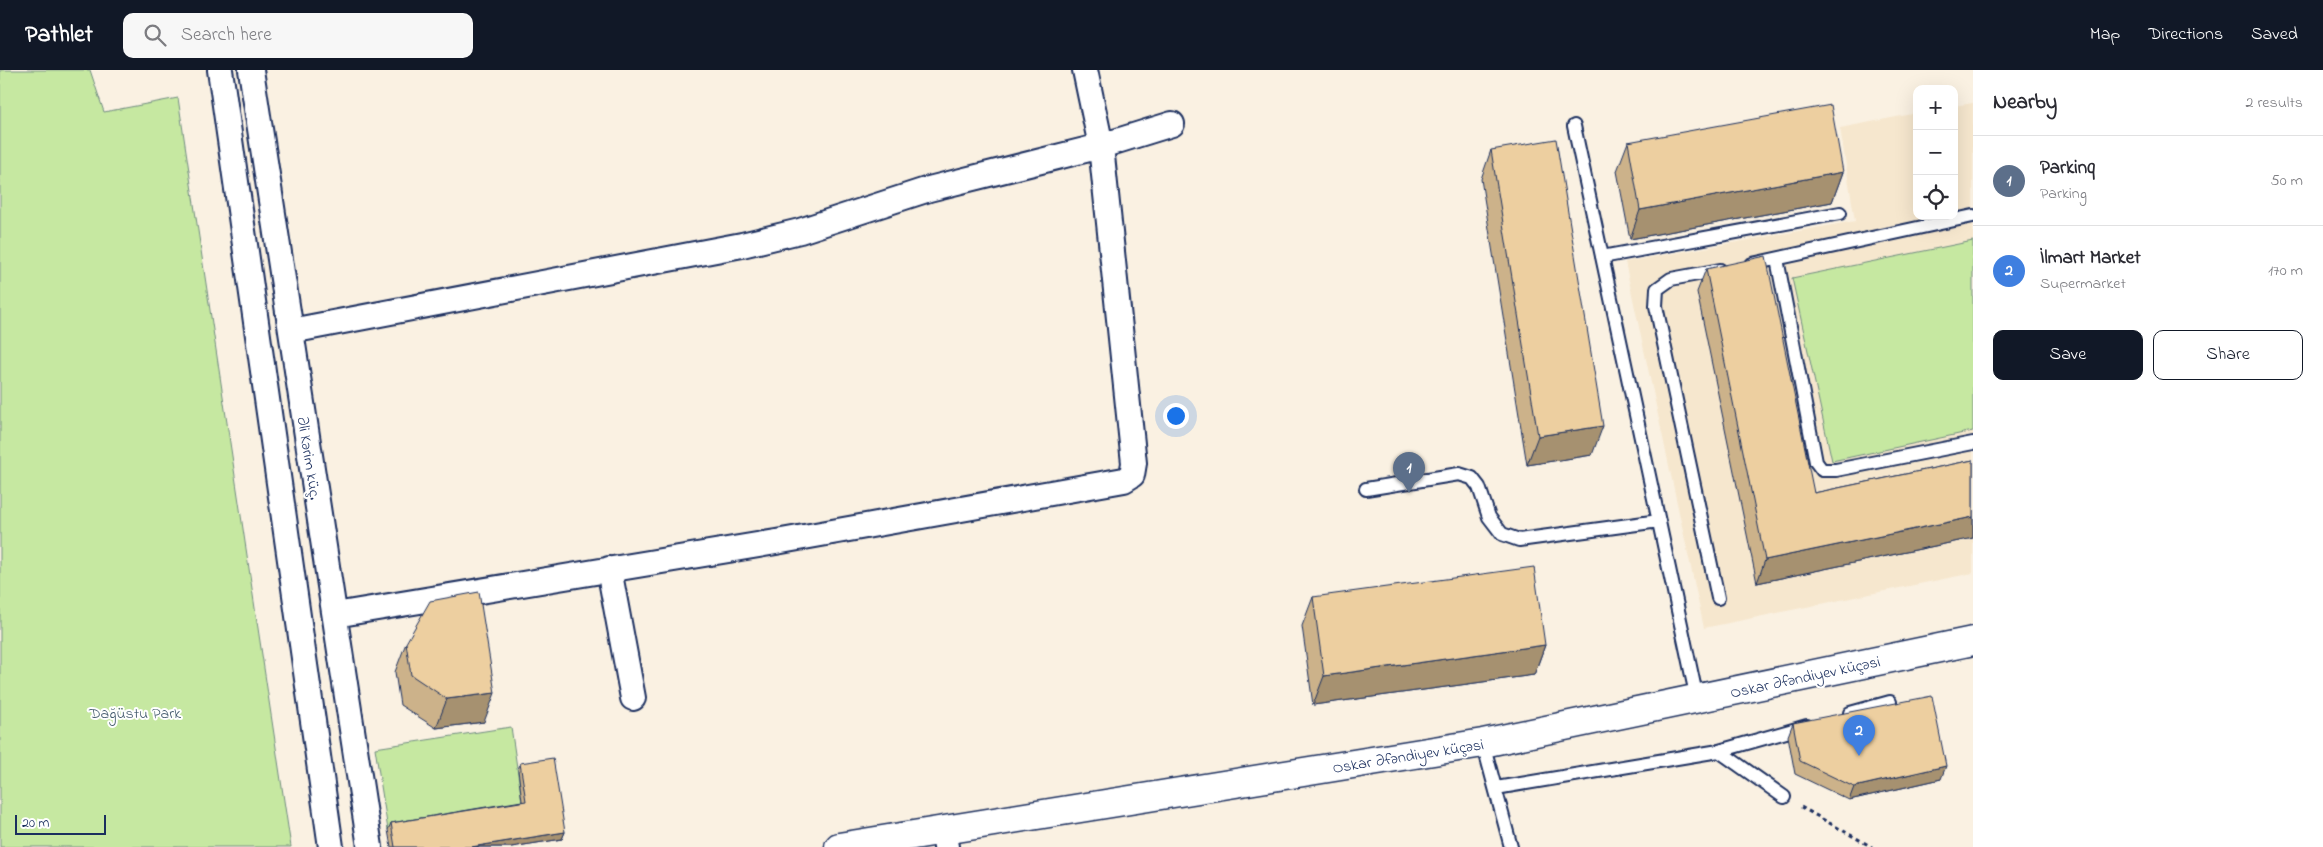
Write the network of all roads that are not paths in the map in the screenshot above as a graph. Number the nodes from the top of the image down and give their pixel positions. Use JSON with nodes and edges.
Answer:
{"nodes":[{"id":1,"x":220,"y":70,"type":"edge"},
{"id":2,"x":251,"y":70,"type":"edge"},
{"id":3,"x":1084,"y":70,"type":"edge"},
{"id":4,"x":1172,"y":124,"type":"dead end"},
{"id":5,"x":1574,"y":126,"type":"dead end"},
{"id":6,"x":1101,"y":146,"type":"junction"},
{"id":7,"x":1840,"y":213,"type":"dead end"},
{"id":8,"x":1973,"y":216,"type":"edge"},
{"id":9,"x":1602,"y":257,"type":"junction"},
{"id":10,"x":1777,"y":259,"type":"junction"},
{"id":11,"x":291,"y":331,"type":"junction"},
{"id":12,"x":1973,"y":443,"type":"edge"},
{"id":13,"x":1366,"y":489,"type":"dead end"},
{"id":14,"x":1659,"y":521,"type":"junction"},
{"id":15,"x":609,"y":569,"type":"junction"},
{"id":16,"x":1718,"y":598,"type":"dead end"},
{"id":17,"x":335,"y":615,"type":"junction"},
{"id":18,"x":1973,"y":641,"type":"edge"},
{"id":19,"x":633,"y":698,"type":"dead end"},
{"id":20,"x":1697,"y":698,"type":"junction"},
{"id":21,"x":1890,"y":702,"type":"edge"},
{"id":22,"x":1842,"y":716,"type":"edge"},
{"id":23,"x":1823,"y":721,"type":"edge"},
{"id":24,"x":1483,"y":743,"type":"junction"},
{"id":25,"x":1719,"y":751,"type":"junction"},
{"id":26,"x":1496,"y":788,"type":"junction"},
{"id":27,"x":1784,"y":797,"type":"road end"},
{"id":28,"x":945,"y":838,"type":"edge"},
{"id":29,"x":331,"y":847,"type":"edge"},
{"id":30,"x":370,"y":847,"type":"edge"},
{"id":31,"x":839,"y":847,"type":"edge"},
{"id":32,"x":1511,"y":847,"type":"edge"}],
"edges":[{"from":1,"to":29,"type":"street"},
{"from":2,"to":11,"type":"street","name":"Əli Kərim küç."},
{"from":3,"to":6,"type":"street"},
{"from":4,"to":6,"type":"street"},
{"from":5,"to":9,"type":"lane"},
{"from":6,"to":11,"type":"street"},
{"from":6,"to":15,"type":"street"},
{"from":7,"to":9,"type":"lane"},
{"from":8,"to":10,"type":"lane"},
{"from":9,"to":14,"type":"lane"},
{"from":10,"to":12,"type":"lane"},
{"from":10,"to":16,"type":"lane"},
{"from":11,"to":17,"type":"street","name":"Əli Kərim küç."},
{"from":13,"to":14,"type":"lane"},
{"from":14,"to":20,"type":"lane"},
{"from":15,"to":17,"type":"street"},
{"from":15,"to":19,"type":"street"},
{"from":17,"to":30,"type":"street","name":"Əli Kərim küç."},
{"from":18,"to":20,"type":"street","name":"Oskar Əfəndiyev küçəsi"},
{"from":20,"to":24,"type":"street","name":"Oskar Əfəndiyev küçəsi"},
{"from":21,"to":22,"type":"lane"},
{"from":23,"to":25,"type":"lane"},
{"from":24,"to":26,"type":"lane"},
{"from":24,"to":28,"type":"street","name":"Oskar Əfəndiyev küçəsi"},
{"from":25,"to":26,"type":"lane"},
{"from":25,"to":27,"type":"lane"},
{"from":26,"to":32,"type":"lane"},
{"from":28,"to":31,"type":"street","name":"Oskar Əfəndiyev küçəsi"}]}
